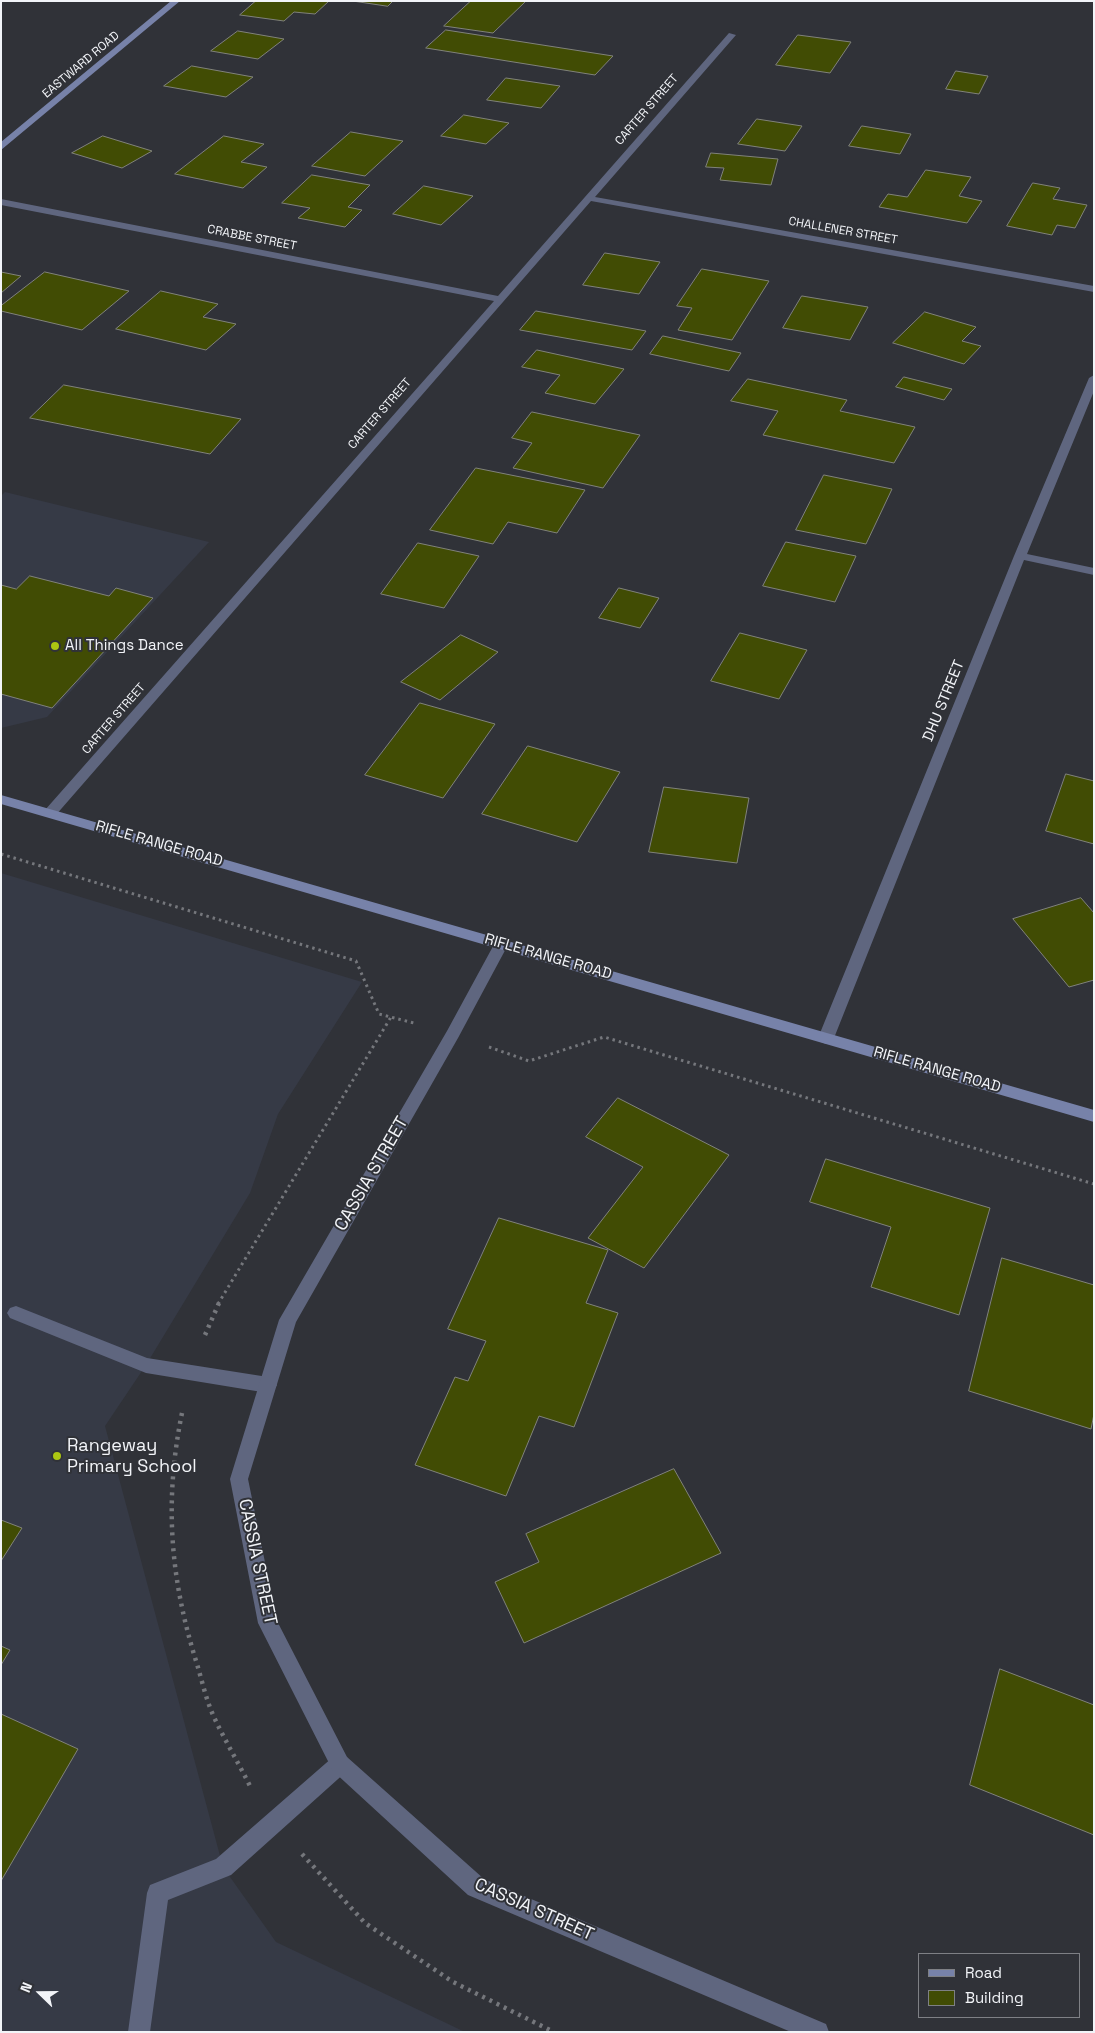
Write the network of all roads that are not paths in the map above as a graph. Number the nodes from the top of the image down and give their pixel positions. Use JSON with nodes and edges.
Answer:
{"nodes":[{"id":1,"x":176,"y":1,"type":"edge"},
{"id":2,"x":732,"y":35,"type":"dead end"},
{"id":3,"x":1,"y":147,"type":"edge"},
{"id":4,"x":588,"y":198,"type":"junction"},
{"id":5,"x":1,"y":202,"type":"edge"},
{"id":6,"x":1094,"y":289,"type":"edge"},
{"id":7,"x":498,"y":299,"type":"junction"},
{"id":8,"x":1094,"y":378,"type":"edge"},
{"id":9,"x":1020,"y":556,"type":"junction"},
{"id":10,"x":1094,"y":572,"type":"edge"},
{"id":11,"x":1,"y":799,"type":"edge"},
{"id":12,"x":50,"y":813,"type":"junction"},
{"id":13,"x":502,"y":943,"type":"junction"},
{"id":14,"x":826,"y":1038,"type":"junction"},
{"id":15,"x":1094,"y":1116,"type":"edge"},
{"id":16,"x":16,"y":1313,"type":"dead end"},
{"id":17,"x":268,"y":1385,"type":"junction"},
{"id":18,"x":340,"y":1764,"type":"junction"},
{"id":19,"x":139,"y":2032,"type":"edge"},
{"id":20,"x":818,"y":2032,"type":"edge"}],
"edges":[{"from":1,"to":3,"type":"street","name":"EASTWARD ROAD"},
{"from":2,"to":4,"type":"street","name":"CARTER STREET"},
{"from":4,"to":6,"type":"street","name":"CHALLENER STREET"},
{"from":4,"to":7,"type":"street","name":"CARTER STREET"},
{"from":5,"to":7,"type":"street","name":"CRABBE STREET"},
{"from":7,"to":12,"type":"street","name":"CARTER STREET"},
{"from":8,"to":9,"type":"street","name":"DHU STREET"},
{"from":9,"to":10,"type":"street"},
{"from":9,"to":14,"type":"street","name":"DHU STREET"},
{"from":11,"to":12,"type":"street","name":"RIFLE RANGE ROAD"},
{"from":12,"to":13,"type":"street","name":"RIFLE RANGE ROAD"},
{"from":13,"to":14,"type":"street","name":"RIFLE RANGE ROAD"},
{"from":13,"to":17,"type":"street","name":"CASSIA STREET"},
{"from":14,"to":15,"type":"street","name":"RIFLE RANGE ROAD"},
{"from":16,"to":17,"type":"street"},
{"from":17,"to":18,"type":"street","name":"CASSIA STREET"},
{"from":18,"to":19,"type":"street"},
{"from":18,"to":20,"type":"street","name":"CASSIA STREET"}]}
